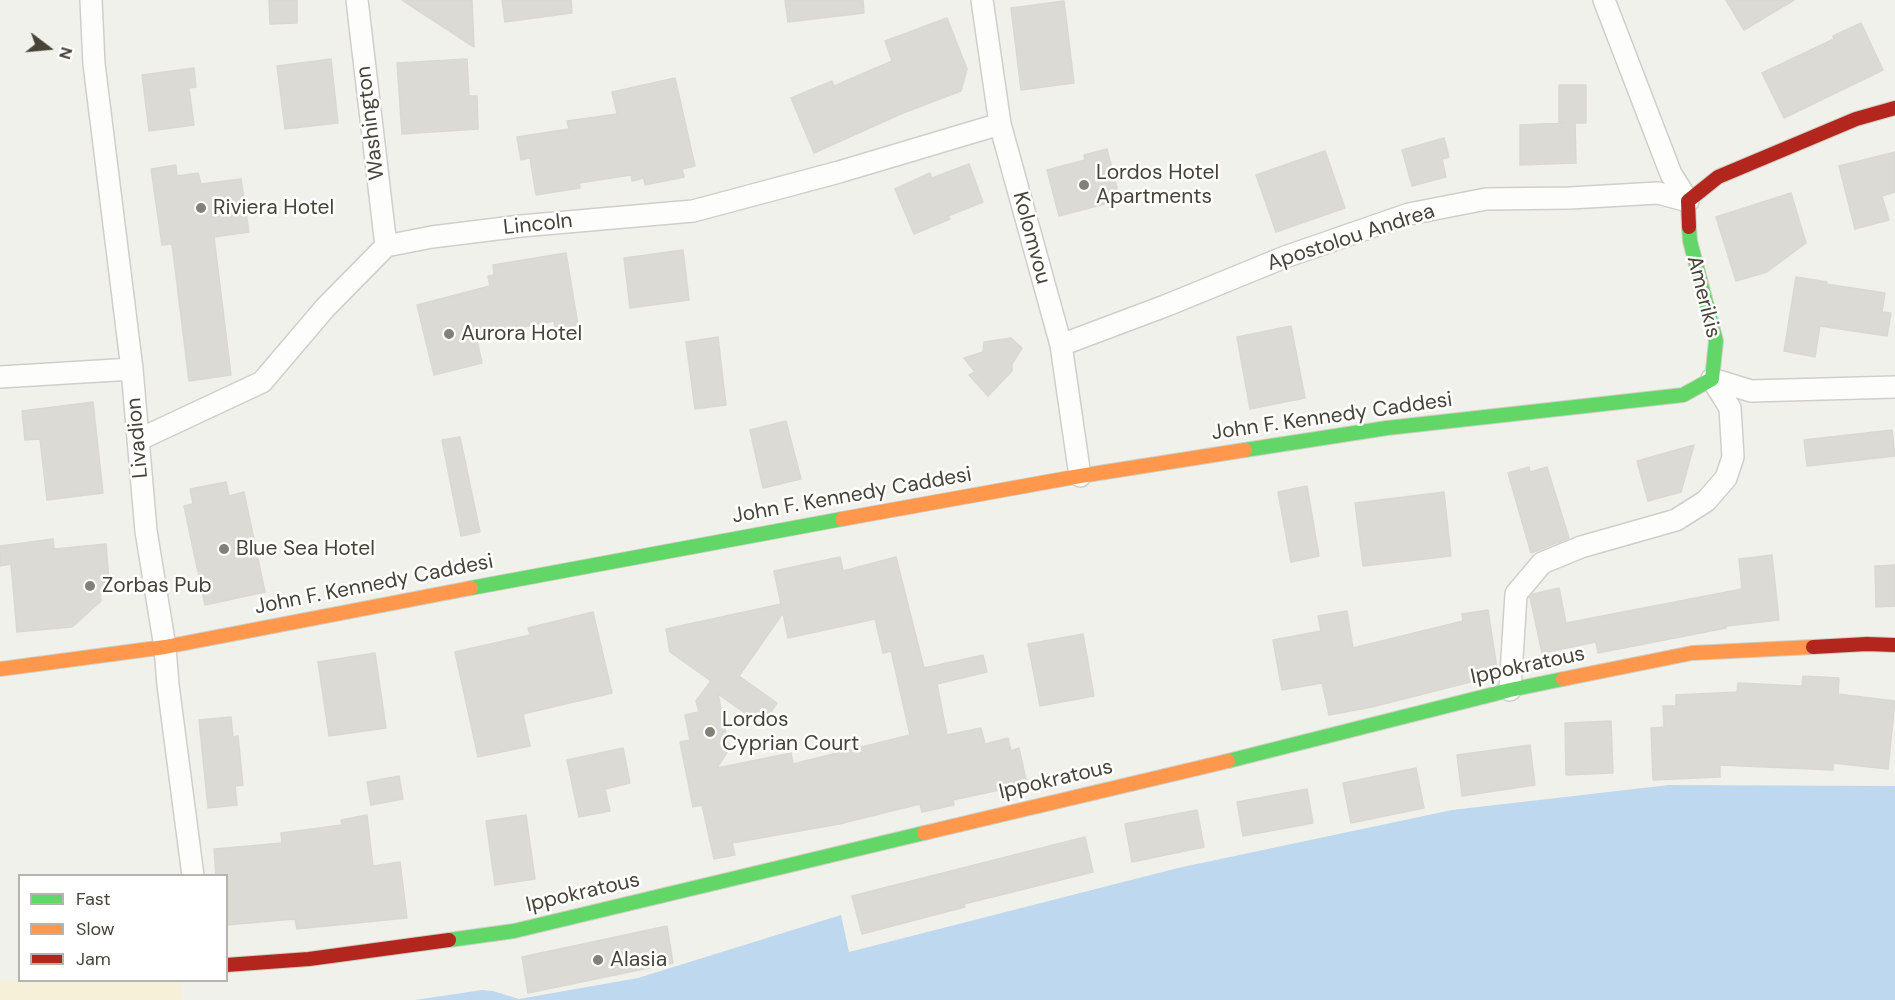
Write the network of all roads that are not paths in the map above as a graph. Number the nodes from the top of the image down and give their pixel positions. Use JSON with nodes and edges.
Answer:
{"nodes":[{"id":1,"x":91,"y":0,"type":"edge"},
{"id":2,"x":357,"y":0,"type":"edge"},
{"id":3,"x":982,"y":0,"type":"edge"},
{"id":4,"x":1604,"y":0,"type":"edge"},
{"id":5,"x":1895,"y":108,"type":"edge"},
{"id":6,"x":1000,"y":124,"type":"junction"},
{"id":7,"x":1688,"y":201,"type":"junction"},
{"id":8,"x":386,"y":246,"type":"junction"},
{"id":9,"x":1061,"y":345,"type":"junction"},
{"id":10,"x":132,"y":369,"type":"junction"},
{"id":11,"x":0,"y":377,"type":"edge"},
{"id":12,"x":1712,"y":379,"type":"junction"},
{"id":13,"x":1895,"y":387,"type":"edge"},
{"id":14,"x":138,"y":440,"type":"junction"},
{"id":15,"x":1080,"y":476,"type":"junction"},
{"id":16,"x":1895,"y":645,"type":"edge"},
{"id":17,"x":165,"y":647,"type":"junction"},
{"id":18,"x":0,"y":669,"type":"edge"},
{"id":19,"x":1510,"y":690,"type":"junction"},
{"id":20,"x":193,"y":874,"type":"edge"},
{"id":21,"x":228,"y":965,"type":"edge"}],
"edges":[{"from":1,"to":10,"type":"street","name":"Livadion"},
{"from":2,"to":8,"type":"street","name":"Washington"},
{"from":3,"to":6,"type":"street","name":"Kolomvou"},
{"from":4,"to":7,"type":"street","name":"Amerikis"},
{"from":5,"to":7,"type":"street"},
{"from":6,"to":8,"type":"street","name":"Lincoln"},
{"from":6,"to":9,"type":"street","name":"Kolomvou"},
{"from":7,"to":9,"type":"street","name":"Apostolou Andrea"},
{"from":7,"to":12,"type":"street","name":"Amerikis"},
{"from":8,"to":14,"type":"street"},
{"from":9,"to":15,"type":"street","name":"Kolomvou"},
{"from":10,"to":11,"type":"street"},
{"from":10,"to":14,"type":"street","name":"Livadion"},
{"from":12,"to":13,"type":"street"},
{"from":12,"to":15,"type":"street","name":"John F. Kennedy Caddesi"},
{"from":12,"to":19,"type":"street"},
{"from":14,"to":17,"type":"street","name":"Livadion"},
{"from":15,"to":17,"type":"street","name":"John F. Kennedy Caddesi"},
{"from":16,"to":19,"type":"street","name":"Ippokratous"},
{"from":17,"to":18,"type":"street","name":"John F. Kennedy Caddesi"},
{"from":17,"to":20,"type":"street","name":"Livadion"},
{"from":19,"to":21,"type":"street","name":"Ippokratous"}]}
